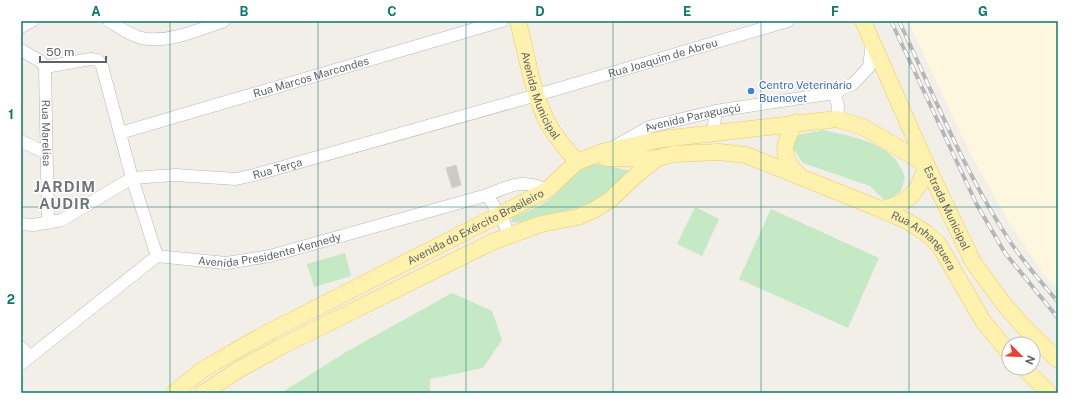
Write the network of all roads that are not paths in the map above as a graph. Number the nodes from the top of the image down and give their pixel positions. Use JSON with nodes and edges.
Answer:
{"nodes":[{"id":1,"x":32,"y":21,"type":"edge"},
{"id":2,"x":109,"y":21,"type":"edge"},
{"id":3,"x":224,"y":21,"type":"edge"},
{"id":4,"x":502,"y":21,"type":"edge"},
{"id":5,"x":518,"y":21,"type":"edge"},
{"id":6,"x":788,"y":21,"type":"edge"},
{"id":7,"x":863,"y":21,"type":"edge"},
{"id":8,"x":21,"y":27,"type":"edge"},
{"id":9,"x":872,"y":40,"type":"junction"},
{"id":10,"x":21,"y":50,"type":"edge"},
{"id":11,"x":45,"y":67,"type":"junction"},
{"id":12,"x":834,"y":92,"type":"junction"},
{"id":13,"x":537,"y":95,"type":"junction"},
{"id":14,"x":716,"y":110,"type":"junction"},
{"id":15,"x":837,"y":119,"type":"junction"},
{"id":16,"x":796,"y":122,"type":"junction"},
{"id":17,"x":713,"y":132,"type":"junction"},
{"id":18,"x":120,"y":133,"type":"junction"},
{"id":19,"x":21,"y":141,"type":"edge"},
{"id":20,"x":606,"y":152,"type":"junction"},
{"id":21,"x":46,"y":153,"type":"junction"},
{"id":22,"x":658,"y":158,"type":"junction"},
{"id":23,"x":577,"y":162,"type":"junction"},
{"id":24,"x":926,"y":164,"type":"junction"},
{"id":25,"x":799,"y":175,"type":"junction"},
{"id":26,"x":132,"y":178,"type":"junction"},
{"id":27,"x":547,"y":190,"type":"junction"},
{"id":28,"x":487,"y":195,"type":"junction"},
{"id":29,"x":880,"y":208,"type":"junction"},
{"id":30,"x":499,"y":216,"type":"junction"},
{"id":31,"x":48,"y":223,"type":"junction"},
{"id":32,"x":21,"y":224,"type":"edge"},
{"id":33,"x":508,"y":235,"type":"junction"},
{"id":34,"x":157,"y":256,"type":"junction"},
{"id":35,"x":1001,"y":343,"type":"edge"},
{"id":36,"x":21,"y":347,"type":"edge"},
{"id":37,"x":1058,"y":360,"type":"edge"},
{"id":38,"x":25,"y":361,"type":"edge"},
{"id":39,"x":1032,"y":376,"type":"edge"},
{"id":40,"x":174,"y":393,"type":"edge"},
{"id":41,"x":203,"y":393,"type":"edge"},
{"id":42,"x":1049,"y":393,"type":"edge"}],
"edges":[{"from":1,"to":8,"type":"street"},
{"from":2,"to":3,"type":"street"},
{"from":4,"to":18,"type":"street","name":"Rua Marcos Marcondes"},
{"from":5,"to":13,"type":"main road","name":"Avenida Municipal"},
{"from":6,"to":13,"type":"street","name":"Rua Joaquim de Abreu"},
{"from":7,"to":9,"type":"main road"},
{"from":9,"to":12,"type":"street","name":"Avenida Paraguaçú"},
{"from":9,"to":24,"type":"main road"},
{"from":10,"to":11,"type":"street"},
{"from":11,"to":18,"type":"street"},
{"from":11,"to":21,"type":"street","name":"Rua Marelisa"},
{"from":12,"to":14,"type":"street","name":"Avenida Paraguaçú"},
{"from":12,"to":15,"type":"street"},
{"from":13,"to":23,"type":"main road","name":"Avenida Municipal"},
{"from":13,"to":26,"type":"street","name":"Rua Terça"},
{"from":14,"to":17,"type":"street"},
{"from":14,"to":20,"type":"street","name":"Avenida Paraguaçú"},
{"from":15,"to":16,"type":"main road","name":"Estrada Municipal"},
{"from":15,"to":24,"type":"main road","name":"Estrada Municipal"},
{"from":16,"to":17,"type":"main road","name":"Avenida do Exército Brasileiro"},
{"from":16,"to":25,"type":"main road"},
{"from":17,"to":20,"type":"main road","name":"Avenida do Exército Brasileiro"},
{"from":18,"to":26,"type":"street"},
{"from":19,"to":21,"type":"street"},
{"from":20,"to":23,"type":"main road","name":"Avenida do Exército Brasileiro"},
{"from":21,"to":31,"type":"street","name":"Rua Marelisa"},
{"from":22,"to":23,"type":"main road"},
{"from":22,"to":25,"type":"main road","name":"Avenida do Exército Brasileiro"},
{"from":22,"to":33,"type":"main road","name":"Avenida do Exército Brasileiro"},
{"from":23,"to":27,"type":"main road","name":"Avenida do Exército Brasileiro"},
{"from":24,"to":29,"type":"main road"},
{"from":24,"to":37,"type":"main road","name":"Estrada Municipal"},
{"from":25,"to":29,"type":"main road","name":"Rua Anhanguera"},
{"from":26,"to":31,"type":"street","name":"Rua Terça"},
{"from":26,"to":34,"type":"street"},
{"from":27,"to":28,"type":"street","name":"Avenida Presidente Kennedy"},
{"from":27,"to":30,"type":"main road","name":"Avenida do Exército Brasileiro"},
{"from":28,"to":30,"type":"street"},
{"from":28,"to":34,"type":"street","name":"Avenida Presidente Kennedy"},
{"from":29,"to":35,"type":"main road","name":"Rua Anhanguera"},
{"from":30,"to":33,"type":"street"},
{"from":30,"to":40,"type":"main road","name":"Avenida do Exército Brasileiro"},
{"from":31,"to":32,"type":"street","name":"Rua Terça"},
{"from":33,"to":41,"type":"main road","name":"Avenida do Exército Brasileiro"},
{"from":34,"to":38,"type":"street"},
{"from":36,"to":38,"type":"street"},
{"from":39,"to":42,"type":"main road"}]}
